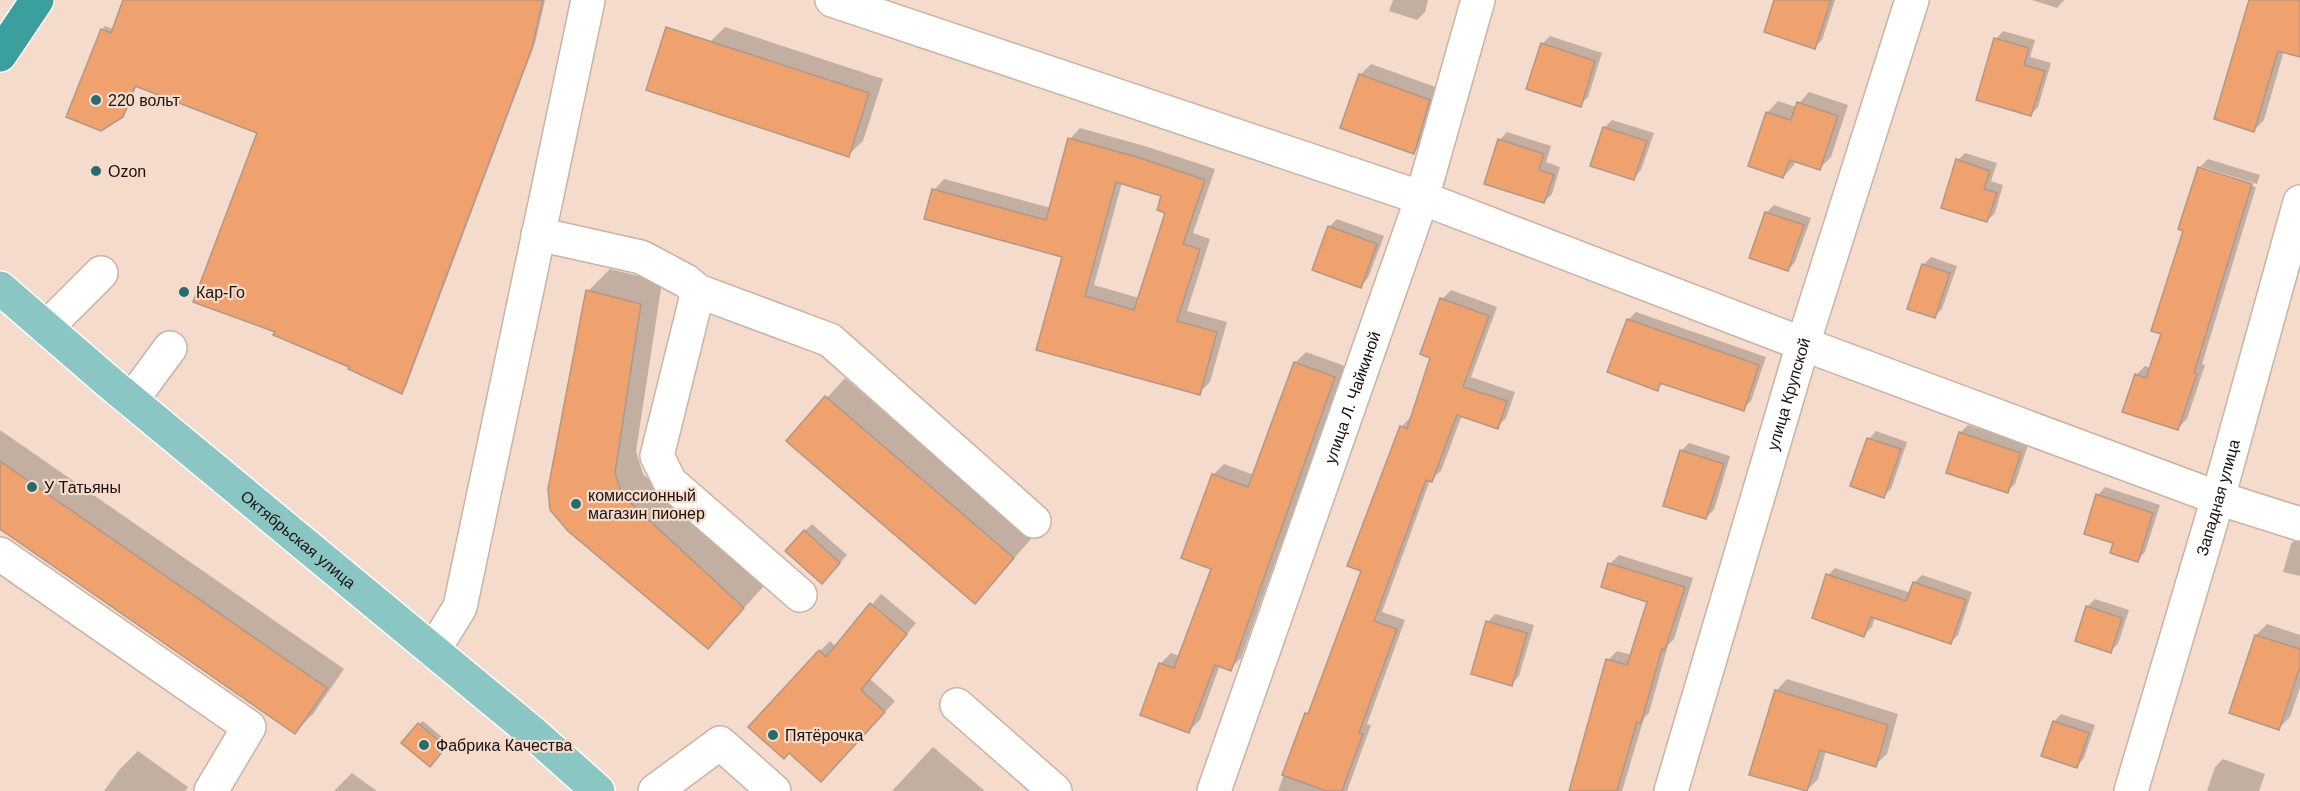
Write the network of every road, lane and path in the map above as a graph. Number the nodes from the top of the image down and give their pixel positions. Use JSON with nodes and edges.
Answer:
{"nodes":[{"id":1,"x":38,"y":0,"type":"edge"},
{"id":2,"x":588,"y":0,"type":"edge"},
{"id":3,"x":832,"y":0,"type":"edge"},
{"id":4,"x":1478,"y":0,"type":"edge"},
{"id":5,"x":1911,"y":0,"type":"edge"},
{"id":6,"x":0,"y":55,"type":"edge"},
{"id":7,"x":1422,"y":198,"type":"junction"},
{"id":8,"x":2300,"y":202,"type":"edge"},
{"id":9,"x":538,"y":234,"type":"junction"},
{"id":10,"x":100,"y":273,"type":"dead end"},
{"id":11,"x":0,"y":288,"type":"edge"},
{"id":12,"x":698,"y":291,"type":"junction"},
{"id":13,"x":46,"y":328,"type":"junction"},
{"id":14,"x":1803,"y":344,"type":"junction"},
{"id":15,"x":170,"y":348,"type":"dead end"},
{"id":16,"x":131,"y":401,"type":"junction"},
{"id":17,"x":2218,"y":498,"type":"junction"},
{"id":18,"x":1034,"y":521,"type":"dead end"},
{"id":19,"x":2300,"y":524,"type":"edge"},
{"id":20,"x":0,"y":554,"type":"edge"},
{"id":21,"x":800,"y":596,"type":"dead end"},
{"id":22,"x":433,"y":651,"type":"junction"},
{"id":23,"x":957,"y":705,"type":"dead end"},
{"id":24,"x":211,"y":791,"type":"edge"},
{"id":25,"x":598,"y":791,"type":"edge"},
{"id":26,"x":655,"y":791,"type":"edge"},
{"id":27,"x":774,"y":791,"type":"edge"},
{"id":28,"x":1055,"y":791,"type":"edge"},
{"id":29,"x":1214,"y":791,"type":"edge"},
{"id":30,"x":1671,"y":791,"type":"edge"},
{"id":31,"x":2131,"y":791,"type":"edge"}],
"edges":[{"from":1,"to":6,"type":"highway"},
{"from":2,"to":9,"type":"street"},
{"from":3,"to":7,"type":"street"},
{"from":4,"to":7,"type":"street","name":"улица Л. Чайкиной"},
{"from":5,"to":14,"type":"street","name":"улица Крупской"},
{"from":7,"to":14,"type":"street"},
{"from":7,"to":29,"type":"street","name":"улица Л. Чайкиной"},
{"from":8,"to":17,"type":"street","name":"Западная улица"},
{"from":9,"to":12,"type":"street"},
{"from":9,"to":22,"type":"street"},
{"from":10,"to":13,"type":"street"},
{"from":11,"to":13,"type":"main road","name":"Октябрьская улица"},
{"from":12,"to":18,"type":"street"},
{"from":12,"to":21,"type":"street"},
{"from":13,"to":16,"type":"main road","name":"Октябрьская улица"},
{"from":14,"to":17,"type":"street"},
{"from":14,"to":30,"type":"street","name":"улица Крупской"},
{"from":15,"to":16,"type":"street"},
{"from":16,"to":22,"type":"main road","name":"Октябрьская улица"},
{"from":17,"to":19,"type":"street"},
{"from":17,"to":31,"type":"street","name":"Западная улица"},
{"from":20,"to":24,"type":"street"},
{"from":22,"to":25,"type":"main road","name":"Октябрьская улица"},
{"from":23,"to":28,"type":"street"},
{"from":26,"to":27,"type":"street"}]}
